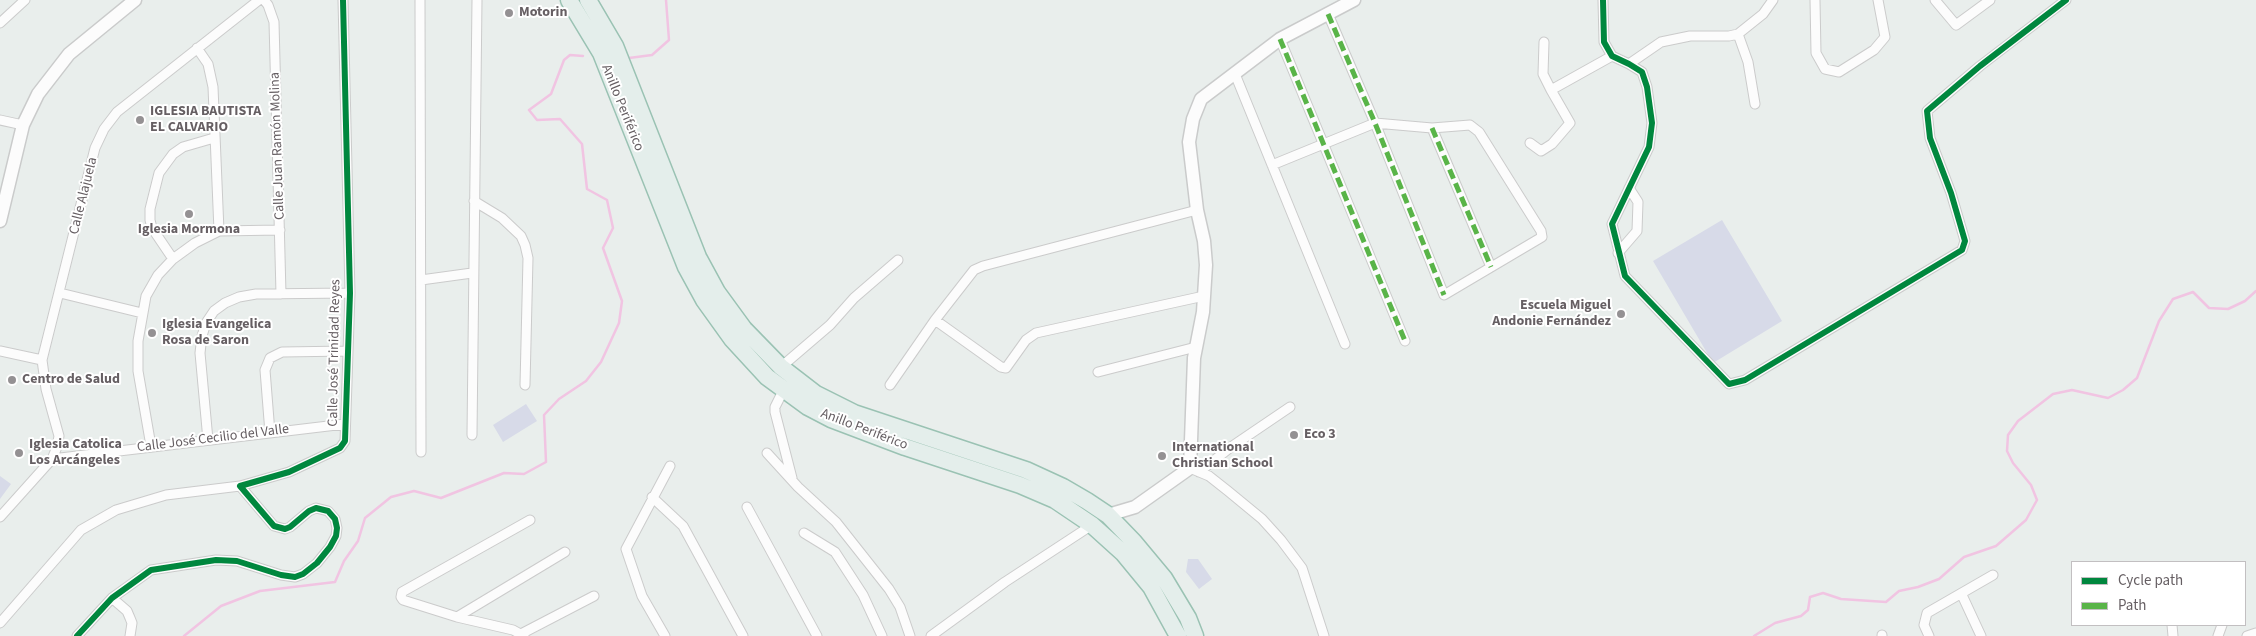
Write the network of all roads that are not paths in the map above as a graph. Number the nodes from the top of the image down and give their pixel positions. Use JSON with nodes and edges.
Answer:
{"nodes":[{"id":1,"x":25,"y":0,"type":"edge"},
{"id":2,"x":135,"y":0,"type":"edge"},
{"id":3,"x":259,"y":0,"type":"edge"},
{"id":4,"x":264,"y":0,"type":"edge"},
{"id":5,"x":343,"y":0,"type":"edge"},
{"id":6,"x":420,"y":0,"type":"edge"},
{"id":7,"x":476,"y":0,"type":"edge"},
{"id":8,"x":569,"y":0,"type":"edge"},
{"id":9,"x":588,"y":0,"type":"edge"},
{"id":10,"x":1354,"y":0,"type":"edge"},
{"id":11,"x":1603,"y":0,"type":"edge"},
{"id":12,"x":1773,"y":0,"type":"edge"},
{"id":13,"x":1815,"y":0,"type":"edge"},
{"id":14,"x":1878,"y":0,"type":"edge"},
{"id":15,"x":1936,"y":0,"type":"edge"},
{"id":16,"x":1990,"y":0,"type":"edge"},
{"id":17,"x":2066,"y":0,"type":"edge"},
{"id":18,"x":1328,"y":14,"type":"junction"},
{"id":19,"x":0,"y":23,"type":"edge"},
{"id":20,"x":1738,"y":34,"type":"junction"},
{"id":21,"x":1280,"y":39,"type":"junction"},
{"id":22,"x":1544,"y":42,"type":"dead end"},
{"id":23,"x":197,"y":48,"type":"junction"},
{"id":24,"x":1612,"y":56,"type":"junction"},
{"id":25,"x":1629,"y":64,"type":"junction"},
{"id":26,"x":1235,"y":74,"type":"junction"},
{"id":27,"x":1552,"y":90,"type":"junction"},
{"id":28,"x":1755,"y":104,"type":"dead end"},
{"id":29,"x":0,"y":120,"type":"edge"},
{"id":30,"x":1375,"y":123,"type":"junction"},
{"id":31,"x":23,"y":125,"type":"junction"},
{"id":32,"x":1432,"y":128,"type":"junction"},
{"id":33,"x":214,"y":138,"type":"junction"},
{"id":34,"x":1530,"y":143,"type":"dead end"},
{"id":35,"x":1323,"y":145,"type":"junction"},
{"id":36,"x":1272,"y":164,"type":"junction"},
{"id":37,"x":1628,"y":188,"type":"junction"},
{"id":38,"x":474,"y":201,"type":"junction"},
{"id":39,"x":1197,"y":210,"type":"junction"},
{"id":40,"x":0,"y":221,"type":"edge"},
{"id":41,"x":280,"y":230,"type":"junction"},
{"id":42,"x":219,"y":231,"type":"junction"},
{"id":43,"x":1618,"y":253,"type":"junction"},
{"id":44,"x":173,"y":259,"type":"junction"},
{"id":45,"x":898,"y":260,"type":"dead end"},
{"id":46,"x":1491,"y":267,"type":"junction"},
{"id":47,"x":472,"y":273,"type":"junction"},
{"id":48,"x":421,"y":280,"type":"junction"},
{"id":49,"x":60,"y":293,"type":"junction"},
{"id":50,"x":350,"y":293,"type":"junction"},
{"id":51,"x":282,"y":294,"type":"junction"},
{"id":52,"x":1204,"y":296,"type":"junction"},
{"id":53,"x":142,"y":314,"type":"junction"},
{"id":54,"x":935,"y":320,"type":"junction"},
{"id":55,"x":1405,"y":341,"type":"dead end"},
{"id":56,"x":1345,"y":344,"type":"dead end"},
{"id":57,"x":1196,"y":347,"type":"junction"},
{"id":58,"x":0,"y":351,"type":"edge"},
{"id":59,"x":348,"y":351,"type":"junction"},
{"id":60,"x":42,"y":360,"type":"junction"},
{"id":61,"x":781,"y":367,"type":"junction"},
{"id":62,"x":1098,"y":372,"type":"dead end"},
{"id":63,"x":525,"y":385,"type":"dead end"},
{"id":64,"x":890,"y":385,"type":"dead end"},
{"id":65,"x":784,"y":390,"type":"junction"},
{"id":66,"x":1290,"y":407,"type":"dead end"},
{"id":67,"x":345,"y":424,"type":"junction"},
{"id":68,"x":270,"y":432,"type":"junction"},
{"id":69,"x":472,"y":435,"type":"dead end"},
{"id":70,"x":208,"y":440,"type":"junction"},
{"id":71,"x":150,"y":446,"type":"junction"},
{"id":72,"x":421,"y":452,"type":"dead end"},
{"id":73,"x":767,"y":453,"type":"dead end"},
{"id":74,"x":52,"y":460,"type":"junction"},
{"id":75,"x":670,"y":466,"type":"dead end"},
{"id":76,"x":1194,"y":470,"type":"junction"},
{"id":77,"x":793,"y":480,"type":"junction"},
{"id":78,"x":240,"y":486,"type":"junction"},
{"id":79,"x":652,"y":497,"type":"junction"},
{"id":80,"x":747,"y":506,"type":"dead end"},
{"id":81,"x":1135,"y":507,"type":"junction"},
{"id":82,"x":1108,"y":516,"type":"junction"},
{"id":83,"x":0,"y":517,"type":"edge"},
{"id":84,"x":530,"y":520,"type":"dead end"},
{"id":85,"x":1092,"y":525,"type":"junction"},
{"id":86,"x":804,"y":533,"type":"dead end"},
{"id":87,"x":1134,"y":542,"type":"junction"},
{"id":88,"x":565,"y":552,"type":"dead end"},
{"id":89,"x":1993,"y":575,"type":"dead end"},
{"id":90,"x":1962,"y":595,"type":"junction"},
{"id":91,"x":594,"y":596,"type":"dead end"},
{"id":92,"x":112,"y":598,"type":"junction"},
{"id":93,"x":457,"y":617,"type":"junction"},
{"id":94,"x":0,"y":623,"type":"edge"},
{"id":95,"x":2256,"y":632,"type":"edge"},
{"id":96,"x":522,"y":635,"type":"edge"},
{"id":97,"x":77,"y":636,"type":"edge"},
{"id":98,"x":130,"y":636,"type":"edge"},
{"id":99,"x":665,"y":636,"type":"edge"},
{"id":100,"x":743,"y":636,"type":"edge"},
{"id":101,"x":817,"y":636,"type":"edge"},
{"id":102,"x":882,"y":636,"type":"edge"},
{"id":103,"x":910,"y":636,"type":"edge"},
{"id":104,"x":931,"y":636,"type":"edge"},
{"id":105,"x":1178,"y":636,"type":"edge"},
{"id":106,"x":1195,"y":636,"type":"edge"},
{"id":107,"x":1324,"y":636,"type":"edge"},
{"id":108,"x":1929,"y":636,"type":"edge"},
{"id":109,"x":1981,"y":636,"type":"edge"},
{"id":110,"x":2247,"y":636,"type":"edge"}],
"edges":[{"from":1,"to":19,"type":"street"},
{"from":2,"to":31,"type":"street"},
{"from":3,"to":23,"type":"street","name":"Calle Alajuela"},
{"from":4,"to":41,"type":"street","name":"Calle Juan Ramón Molina"},
{"from":5,"to":50,"type":"street","name":"Calle José Trinidad Reyes"},
{"from":6,"to":48,"type":"street"},
{"from":7,"to":38,"type":"street"},
{"from":8,"to":65,"type":"highway","name":"Anillo Periférico"},
{"from":9,"to":61,"type":"highway","name":"Anillo Periférico"},
{"from":10,"to":18,"type":"street"},
{"from":11,"to":24,"type":"street"},
{"from":12,"to":20,"type":"street"},
{"from":13,"to":14,"type":"street"},
{"from":15,"to":16,"type":"street"},
{"from":17,"to":43,"type":"street"},
{"from":18,"to":21,"type":"street"},
{"from":18,"to":30,"type":"street"},
{"from":20,"to":25,"type":"street"},
{"from":20,"to":28,"type":"street"},
{"from":21,"to":26,"type":"street"},
{"from":21,"to":35,"type":"street"},
{"from":22,"to":27,"type":"street"},
{"from":23,"to":33,"type":"street"},
{"from":23,"to":49,"type":"street","name":"Calle Alajuela"},
{"from":24,"to":25,"type":"street"},
{"from":24,"to":27,"type":"street"},
{"from":25,"to":37,"type":"street"},
{"from":26,"to":36,"type":"street"},
{"from":26,"to":39,"type":"street"},
{"from":27,"to":34,"type":"street"},
{"from":29,"to":31,"type":"street"},
{"from":30,"to":32,"type":"street"},
{"from":30,"to":35,"type":"street"},
{"from":30,"to":46,"type":"street"},
{"from":31,"to":40,"type":"street"},
{"from":32,"to":46,"type":"street"},
{"from":32,"to":46,"type":"street"},
{"from":33,"to":42,"type":"street"},
{"from":33,"to":44,"type":"street"},
{"from":35,"to":36,"type":"street"},
{"from":35,"to":55,"type":"street"},
{"from":36,"to":56,"type":"street"},
{"from":37,"to":43,"type":"street"},
{"from":37,"to":43,"type":"street"},
{"from":38,"to":47,"type":"street"},
{"from":38,"to":63,"type":"street"},
{"from":39,"to":52,"type":"street"},
{"from":39,"to":54,"type":"street"},
{"from":41,"to":42,"type":"street"},
{"from":41,"to":51,"type":"street","name":"Calle Juan Ramón Molina"},
{"from":42,"to":44,"type":"street"},
{"from":44,"to":53,"type":"street"},
{"from":45,"to":61,"type":"street"},
{"from":47,"to":48,"type":"street"},
{"from":47,"to":69,"type":"street"},
{"from":48,"to":72,"type":"street"},
{"from":49,"to":53,"type":"street"},
{"from":49,"to":60,"type":"street","name":"Calle Alajuela"},
{"from":50,"to":51,"type":"street"},
{"from":50,"to":59,"type":"street","name":"Calle José Trinidad Reyes"},
{"from":51,"to":70,"type":"street"},
{"from":52,"to":54,"type":"street"},
{"from":52,"to":57,"type":"street"},
{"from":53,"to":71,"type":"street"},
{"from":54,"to":64,"type":"street"},
{"from":57,"to":62,"type":"street"},
{"from":57,"to":76,"type":"street"},
{"from":58,"to":60,"type":"street"},
{"from":59,"to":67,"type":"street","name":"Calle José Trinidad Reyes"},
{"from":59,"to":68,"type":"street"},
{"from":60,"to":74,"type":"street","name":"Calle Alajuela"},
{"from":61,"to":82,"type":"highway","name":"Anillo Periférico"},
{"from":65,"to":77,"type":"street"},
{"from":65,"to":85,"type":"highway","name":"Anillo Periférico"},
{"from":66,"to":76,"type":"street"},
{"from":67,"to":68,"type":"street","name":"Calle José Cecilio del Valle"},
{"from":67,"to":78,"type":"street","name":"Calle José Trinidad Reyes"},
{"from":68,"to":70,"type":"street","name":"Calle José Cecilio del Valle"},
{"from":70,"to":71,"type":"street","name":"Calle José Cecilio del Valle"},
{"from":71,"to":74,"type":"street","name":"Calle José Cecilio del Valle"},
{"from":73,"to":77,"type":"street"},
{"from":74,"to":83,"type":"street"},
{"from":75,"to":79,"type":"street"},
{"from":76,"to":81,"type":"street"},
{"from":76,"to":107,"type":"street"},
{"from":77,"to":103,"type":"street"},
{"from":78,"to":92,"type":"street"},
{"from":78,"to":94,"type":"street"},
{"from":79,"to":99,"type":"street"},
{"from":79,"to":100,"type":"street"},
{"from":80,"to":101,"type":"street"},
{"from":81,"to":82,"type":"street"},
{"from":81,"to":87,"type":"street"},
{"from":82,"to":87,"type":"highway","name":"Anillo Periférico"},
{"from":84,"to":93,"type":"street"},
{"from":85,"to":104,"type":"street"},
{"from":85,"to":105,"type":"highway","name":"Anillo Periférico"},
{"from":86,"to":102,"type":"street"},
{"from":87,"to":106,"type":"highway","name":"Anillo Periférico"},
{"from":88,"to":93,"type":"street"},
{"from":89,"to":90,"type":"street"},
{"from":90,"to":108,"type":"street"},
{"from":90,"to":109,"type":"street"},
{"from":91,"to":96,"type":"street"},
{"from":92,"to":97,"type":"street"},
{"from":92,"to":98,"type":"street"},
{"from":93,"to":96,"type":"street"},
{"from":95,"to":110,"type":"street"}]}
